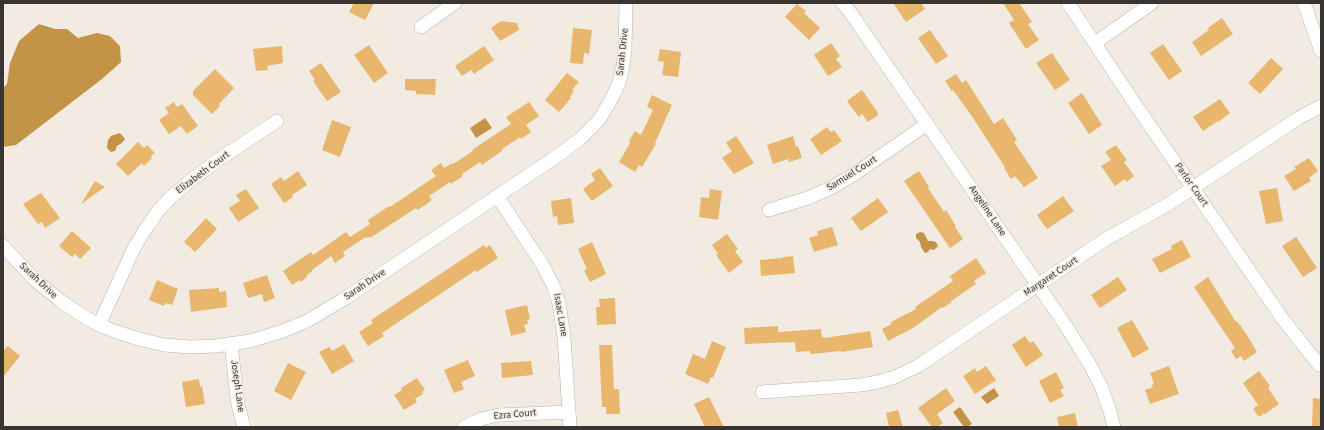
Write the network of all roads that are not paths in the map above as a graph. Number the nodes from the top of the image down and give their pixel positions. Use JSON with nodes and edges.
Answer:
{"nodes":[{"id":1,"x":455,"y":3,"type":"edge"},
{"id":2,"x":626,"y":3,"type":"edge"},
{"id":3,"x":842,"y":3,"type":"edge"},
{"id":4,"x":1068,"y":3,"type":"edge"},
{"id":5,"x":1152,"y":3,"type":"edge"},
{"id":6,"x":1304,"y":3,"type":"edge"},
{"id":7,"x":421,"y":27,"type":"dead end"},
{"id":8,"x":1095,"y":43,"type":"junction"},
{"id":9,"x":1321,"y":51,"type":"edge"},
{"id":10,"x":1321,"y":106,"type":"edge"},
{"id":11,"x":277,"y":121,"type":"dead end"},
{"id":12,"x":927,"y":124,"type":"junction"},
{"id":13,"x":1194,"y":188,"type":"junction"},
{"id":14,"x":497,"y":196,"type":"junction"},
{"id":15,"x":769,"y":210,"type":"dead end"},
{"id":16,"x":3,"y":246,"type":"edge"},
{"id":17,"x":1038,"y":286,"type":"junction"},
{"id":18,"x":99,"y":325,"type":"junction"},
{"id":19,"x":231,"y":345,"type":"junction"},
{"id":20,"x":1319,"y":365,"type":"dead end"},
{"id":21,"x":762,"y":392,"type":"dead end"},
{"id":22,"x":569,"y":412,"type":"junction"},
{"id":23,"x":244,"y":427,"type":"edge"},
{"id":24,"x":464,"y":427,"type":"edge"},
{"id":25,"x":570,"y":427,"type":"edge"},
{"id":26,"x":1114,"y":427,"type":"edge"}],
"edges":[{"from":1,"to":7,"type":"street"},
{"from":2,"to":14,"type":"street","name":"Sarah Drive"},
{"from":3,"to":12,"type":"street","name":"Angeline Lane"},
{"from":4,"to":8,"type":"street","name":"Parlor Court"},
{"from":5,"to":8,"type":"street"},
{"from":6,"to":9,"type":"street"},
{"from":8,"to":13,"type":"street","name":"Parlor Court"},
{"from":10,"to":13,"type":"street","name":"Margaret Court"},
{"from":11,"to":18,"type":"street","name":"Elizabeth Court"},
{"from":12,"to":15,"type":"street","name":"Samuel Court"},
{"from":12,"to":17,"type":"street","name":"Angeline Lane"},
{"from":13,"to":17,"type":"street","name":"Margaret Court"},
{"from":13,"to":20,"type":"street","name":"Parlor Court"},
{"from":14,"to":19,"type":"street","name":"Sarah Drive"},
{"from":14,"to":22,"type":"street","name":"Isaac Lane"},
{"from":16,"to":18,"type":"street","name":"Sarah Drive"},
{"from":17,"to":21,"type":"street","name":"Margaret Court"},
{"from":17,"to":26,"type":"street","name":"Angeline Lane"},
{"from":18,"to":19,"type":"street","name":"Sarah Drive"},
{"from":19,"to":23,"type":"street","name":"Joseph Lane"},
{"from":22,"to":24,"type":"street","name":"Ezra Court"},
{"from":22,"to":25,"type":"street","name":"Isaac Lane"}]}
